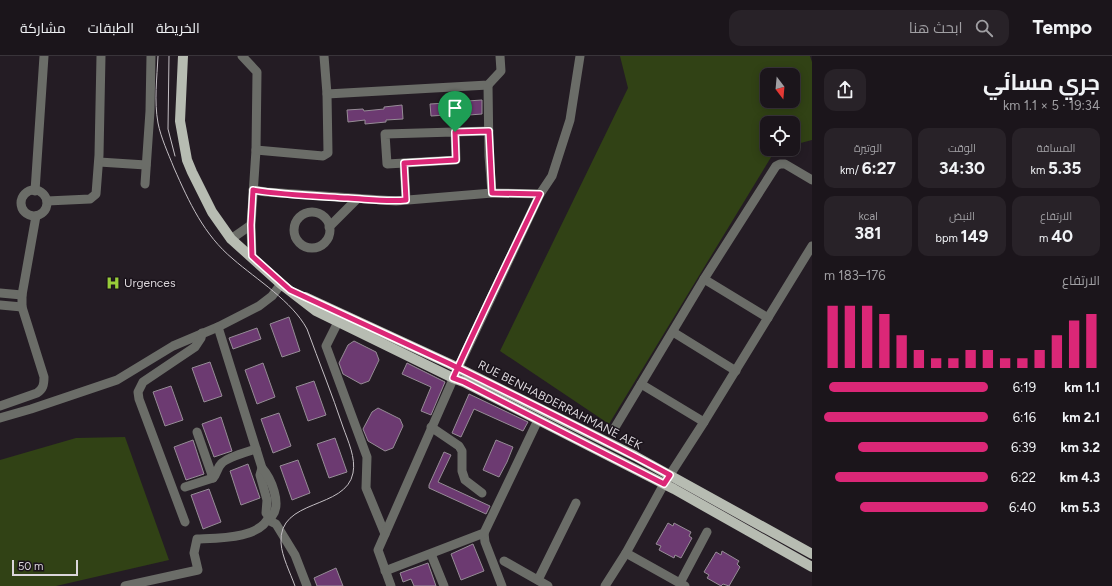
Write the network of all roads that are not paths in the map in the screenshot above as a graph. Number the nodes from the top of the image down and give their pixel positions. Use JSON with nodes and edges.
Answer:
{"nodes":[{"id":1,"x":44,"y":56,"type":"edge"},
{"id":2,"x":101,"y":56,"type":"edge"},
{"id":3,"x":151,"y":56,"type":"edge"},
{"id":4,"x":183,"y":56,"type":"edge"},
{"id":5,"x":242,"y":56,"type":"edge"},
{"id":6,"x":324,"y":56,"type":"edge"},
{"id":7,"x":500,"y":56,"type":"edge"},
{"id":8,"x":580,"y":56,"type":"edge"},
{"id":9,"x":488,"y":85,"type":"junction"},
{"id":10,"x":327,"y":94,"type":"junction"},
{"id":11,"x":489,"y":131,"type":"junction"},
{"id":12,"x":455,"y":132,"type":"junction"},
{"id":13,"x":256,"y":150,"type":"junction"},
{"id":14,"x":99,"y":162,"type":"junction"},
{"id":15,"x":404,"y":163,"type":"junction"},
{"id":16,"x":146,"y":165,"type":"junction"},
{"id":17,"x":812,"y":180,"type":"edge"},
{"id":18,"x":145,"y":184,"type":"dead end"},
{"id":19,"x":35,"y":190,"type":"junction"},
{"id":20,"x":253,"y":190,"type":"junction"},
{"id":21,"x":492,"y":193,"type":"junction"},
{"id":22,"x":540,"y":194,"type":"junction"},
{"id":23,"x":305,"y":195,"type":"junction"},
{"id":24,"x":357,"y":198,"type":"junction"},
{"id":25,"x":406,"y":200,"type":"junction"},
{"id":26,"x":47,"y":201,"type":"junction"},
{"id":27,"x":308,"y":213,"type":"junction"},
{"id":28,"x":36,"y":216,"type":"junction"},
{"id":29,"x":251,"y":225,"type":"junction"},
{"id":30,"x":329,"y":228,"type":"junction"},
{"id":31,"x":231,"y":239,"type":"junction"},
{"id":32,"x":812,"y":246,"type":"edge"},
{"id":33,"x":252,"y":256,"type":"junction"},
{"id":34,"x":704,"y":279,"type":"junction"},
{"id":35,"x":281,"y":284,"type":"junction"},
{"id":36,"x":290,"y":290,"type":"junction"},
{"id":37,"x":0,"y":293,"type":"edge"},
{"id":38,"x":22,"y":295,"type":"junction"},
{"id":39,"x":0,"y":305,"type":"edge"},
{"id":40,"x":22,"y":307,"type":"junction"},
{"id":41,"x":768,"y":318,"type":"junction"},
{"id":42,"x":338,"y":322,"type":"junction"},
{"id":43,"x":218,"y":327,"type":"junction"},
{"id":44,"x":673,"y":332,"type":"junction"},
{"id":45,"x":202,"y":333,"type":"junction"},
{"id":46,"x":458,"y":368,"type":"junction"},
{"id":47,"x":736,"y":371,"type":"junction"},
{"id":48,"x":453,"y":378,"type":"junction"},
{"id":49,"x":641,"y":384,"type":"junction"},
{"id":50,"x":0,"y":406,"type":"edge"},
{"id":51,"x":0,"y":418,"type":"edge"},
{"id":52,"x":538,"y":420,"type":"junction"},
{"id":53,"x":704,"y":422,"type":"junction"},
{"id":54,"x":431,"y":427,"type":"junction"},
{"id":55,"x":614,"y":429,"type":"dead end"},
{"id":56,"x":197,"y":432,"type":"dead end"},
{"id":57,"x":256,"y":449,"type":"junction"},
{"id":58,"x":670,"y":475,"type":"junction"},
{"id":59,"x":213,"y":478,"type":"junction"},
{"id":60,"x":664,"y":484,"type":"junction"},
{"id":61,"x":185,"y":487,"type":"dead end"},
{"id":62,"x":482,"y":493,"type":"dead end"},
{"id":63,"x":576,"y":503,"type":"dead end"},
{"id":64,"x":269,"y":518,"type":"junction"},
{"id":65,"x":185,"y":522,"type":"dead end"},
{"id":66,"x":707,"y":532,"type":"dead end"},
{"id":67,"x":484,"y":533,"type":"junction"},
{"id":68,"x":385,"y":534,"type":"junction"},
{"id":69,"x":626,"y":553,"type":"junction"},
{"id":70,"x":431,"y":554,"type":"junction"},
{"id":71,"x":812,"y":554,"type":"edge"},
{"id":72,"x":504,"y":561,"type":"dead end"},
{"id":73,"x":812,"y":567,"type":"edge"},
{"id":74,"x":385,"y":571,"type":"junction"},
{"id":75,"x":538,"y":580,"type":"junction"},
{"id":76,"x":682,"y":584,"type":"edge"},
{"id":77,"x":126,"y":586,"type":"edge"},
{"id":78,"x":307,"y":586,"type":"edge"},
{"id":79,"x":391,"y":586,"type":"edge"},
{"id":80,"x":444,"y":586,"type":"edge"},
{"id":81,"x":502,"y":586,"type":"edge"},
{"id":82,"x":548,"y":586,"type":"edge"},
{"id":83,"x":605,"y":586,"type":"edge"}],
"edges":[{"from":1,"to":19,"type":"street"},
{"from":2,"to":14,"type":"street"},
{"from":3,"to":16,"type":"street"},
{"from":4,"to":31,"type":"main road","name":"RUE BENHABDERRAHMANE AEK"},
{"from":5,"to":13,"type":"street"},
{"from":6,"to":10,"type":"street"},
{"from":7,"to":9,"type":"street"},
{"from":8,"to":22,"type":"street"},
{"from":9,"to":10,"type":"street"},
{"from":9,"to":11,"type":"street"},
{"from":10,"to":13,"type":"street"},
{"from":11,"to":12,"type":"street"},
{"from":11,"to":21,"type":"street"},
{"from":12,"to":15,"type":"street"},
{"from":12,"to":15,"type":"street"},
{"from":13,"to":20,"type":"street"},
{"from":14,"to":16,"type":"street"},
{"from":14,"to":26,"type":"street"},
{"from":15,"to":25,"type":"street"},
{"from":16,"to":18,"type":"street"},
{"from":17,"to":34,"type":"street"},
{"from":19,"to":26,"type":"street"},
{"from":19,"to":28,"type":"street"},
{"from":20,"to":23,"type":"street"},
{"from":20,"to":29,"type":"street"},
{"from":21,"to":22,"type":"street"},
{"from":21,"to":25,"type":"street"},
{"from":22,"to":46,"type":"street"},
{"from":23,"to":24,"type":"street"},
{"from":23,"to":27,"type":"street"},
{"from":24,"to":25,"type":"street"},
{"from":24,"to":30,"type":"street"},
{"from":26,"to":28,"type":"street"},
{"from":27,"to":30,"type":"street"},
{"from":27,"to":30,"type":"street"},
{"from":28,"to":38,"type":"street"},
{"from":29,"to":31,"type":"street"},
{"from":29,"to":33,"type":"street"},
{"from":31,"to":33,"type":"main road","name":"RUE BENHABDERRAHMANE AEK"},
{"from":32,"to":41,"type":"street"},
{"from":33,"to":35,"type":"main road","name":"RUE BENHABDERRAHMANE AEK"},
{"from":34,"to":41,"type":"street"},
{"from":34,"to":44,"type":"street"},
{"from":35,"to":36,"type":"main road","name":"RUE BENHABDERRAHMANE AEK"},
{"from":35,"to":43,"type":"street"},
{"from":36,"to":42,"type":"main road","name":"RUE BENHABDERRAHMANE AEK"},
{"from":36,"to":46,"type":"main road","name":"RUE BENHABDERRAHMANE AEK"},
{"from":37,"to":38,"type":"street"},
{"from":38,"to":40,"type":"street"},
{"from":39,"to":40,"type":"street"},
{"from":40,"to":50,"type":"street"},
{"from":41,"to":47,"type":"street"},
{"from":42,"to":48,"type":"main road","name":"RUE BENHABDERRAHMANE AEK"},
{"from":42,"to":68,"type":"street"},
{"from":43,"to":45,"type":"street"},
{"from":43,"to":57,"type":"street"},
{"from":44,"to":47,"type":"street"},
{"from":44,"to":49,"type":"street"},
{"from":45,"to":51,"type":"street"},
{"from":45,"to":65,"type":"street"},
{"from":46,"to":48,"type":"street"},
{"from":46,"to":58,"type":"main road","name":"RUE BENHABDERRAHMANE AEK"},
{"from":47,"to":53,"type":"street"},
{"from":48,"to":52,"type":"main road","name":"RUE BENHABDERRAHMANE AEK"},
{"from":48,"to":54,"type":"street"},
{"from":49,"to":53,"type":"street"},
{"from":49,"to":55,"type":"street"},
{"from":52,"to":60,"type":"main road","name":"RUE BENHABDERRAHMANE AEK"},
{"from":52,"to":67,"type":"street"},
{"from":53,"to":58,"type":"street"},
{"from":54,"to":62,"type":"street"},
{"from":54,"to":68,"type":"street"},
{"from":56,"to":59,"type":"street"},
{"from":57,"to":59,"type":"street"},
{"from":57,"to":64,"type":"street"},
{"from":58,"to":60,"type":"street"},
{"from":58,"to":71,"type":"main road","name":"RUE BENHABDERRAHMANE AEK"},
{"from":59,"to":61,"type":"street"},
{"from":60,"to":69,"type":"street"},
{"from":60,"to":73,"type":"main road","name":"RUE BENHABDERRAHMANE AEK"},
{"from":63,"to":75,"type":"street"},
{"from":64,"to":77,"type":"street"},
{"from":64,"to":78,"type":"street"},
{"from":66,"to":76,"type":"street"},
{"from":67,"to":70,"type":"street"},
{"from":67,"to":81,"type":"street"},
{"from":68,"to":74,"type":"street"},
{"from":69,"to":76,"type":"street"},
{"from":69,"to":83,"type":"street"},
{"from":70,"to":74,"type":"street"},
{"from":70,"to":80,"type":"street"},
{"from":72,"to":75,"type":"street"},
{"from":74,"to":79,"type":"street"},
{"from":75,"to":82,"type":"street"}]}
